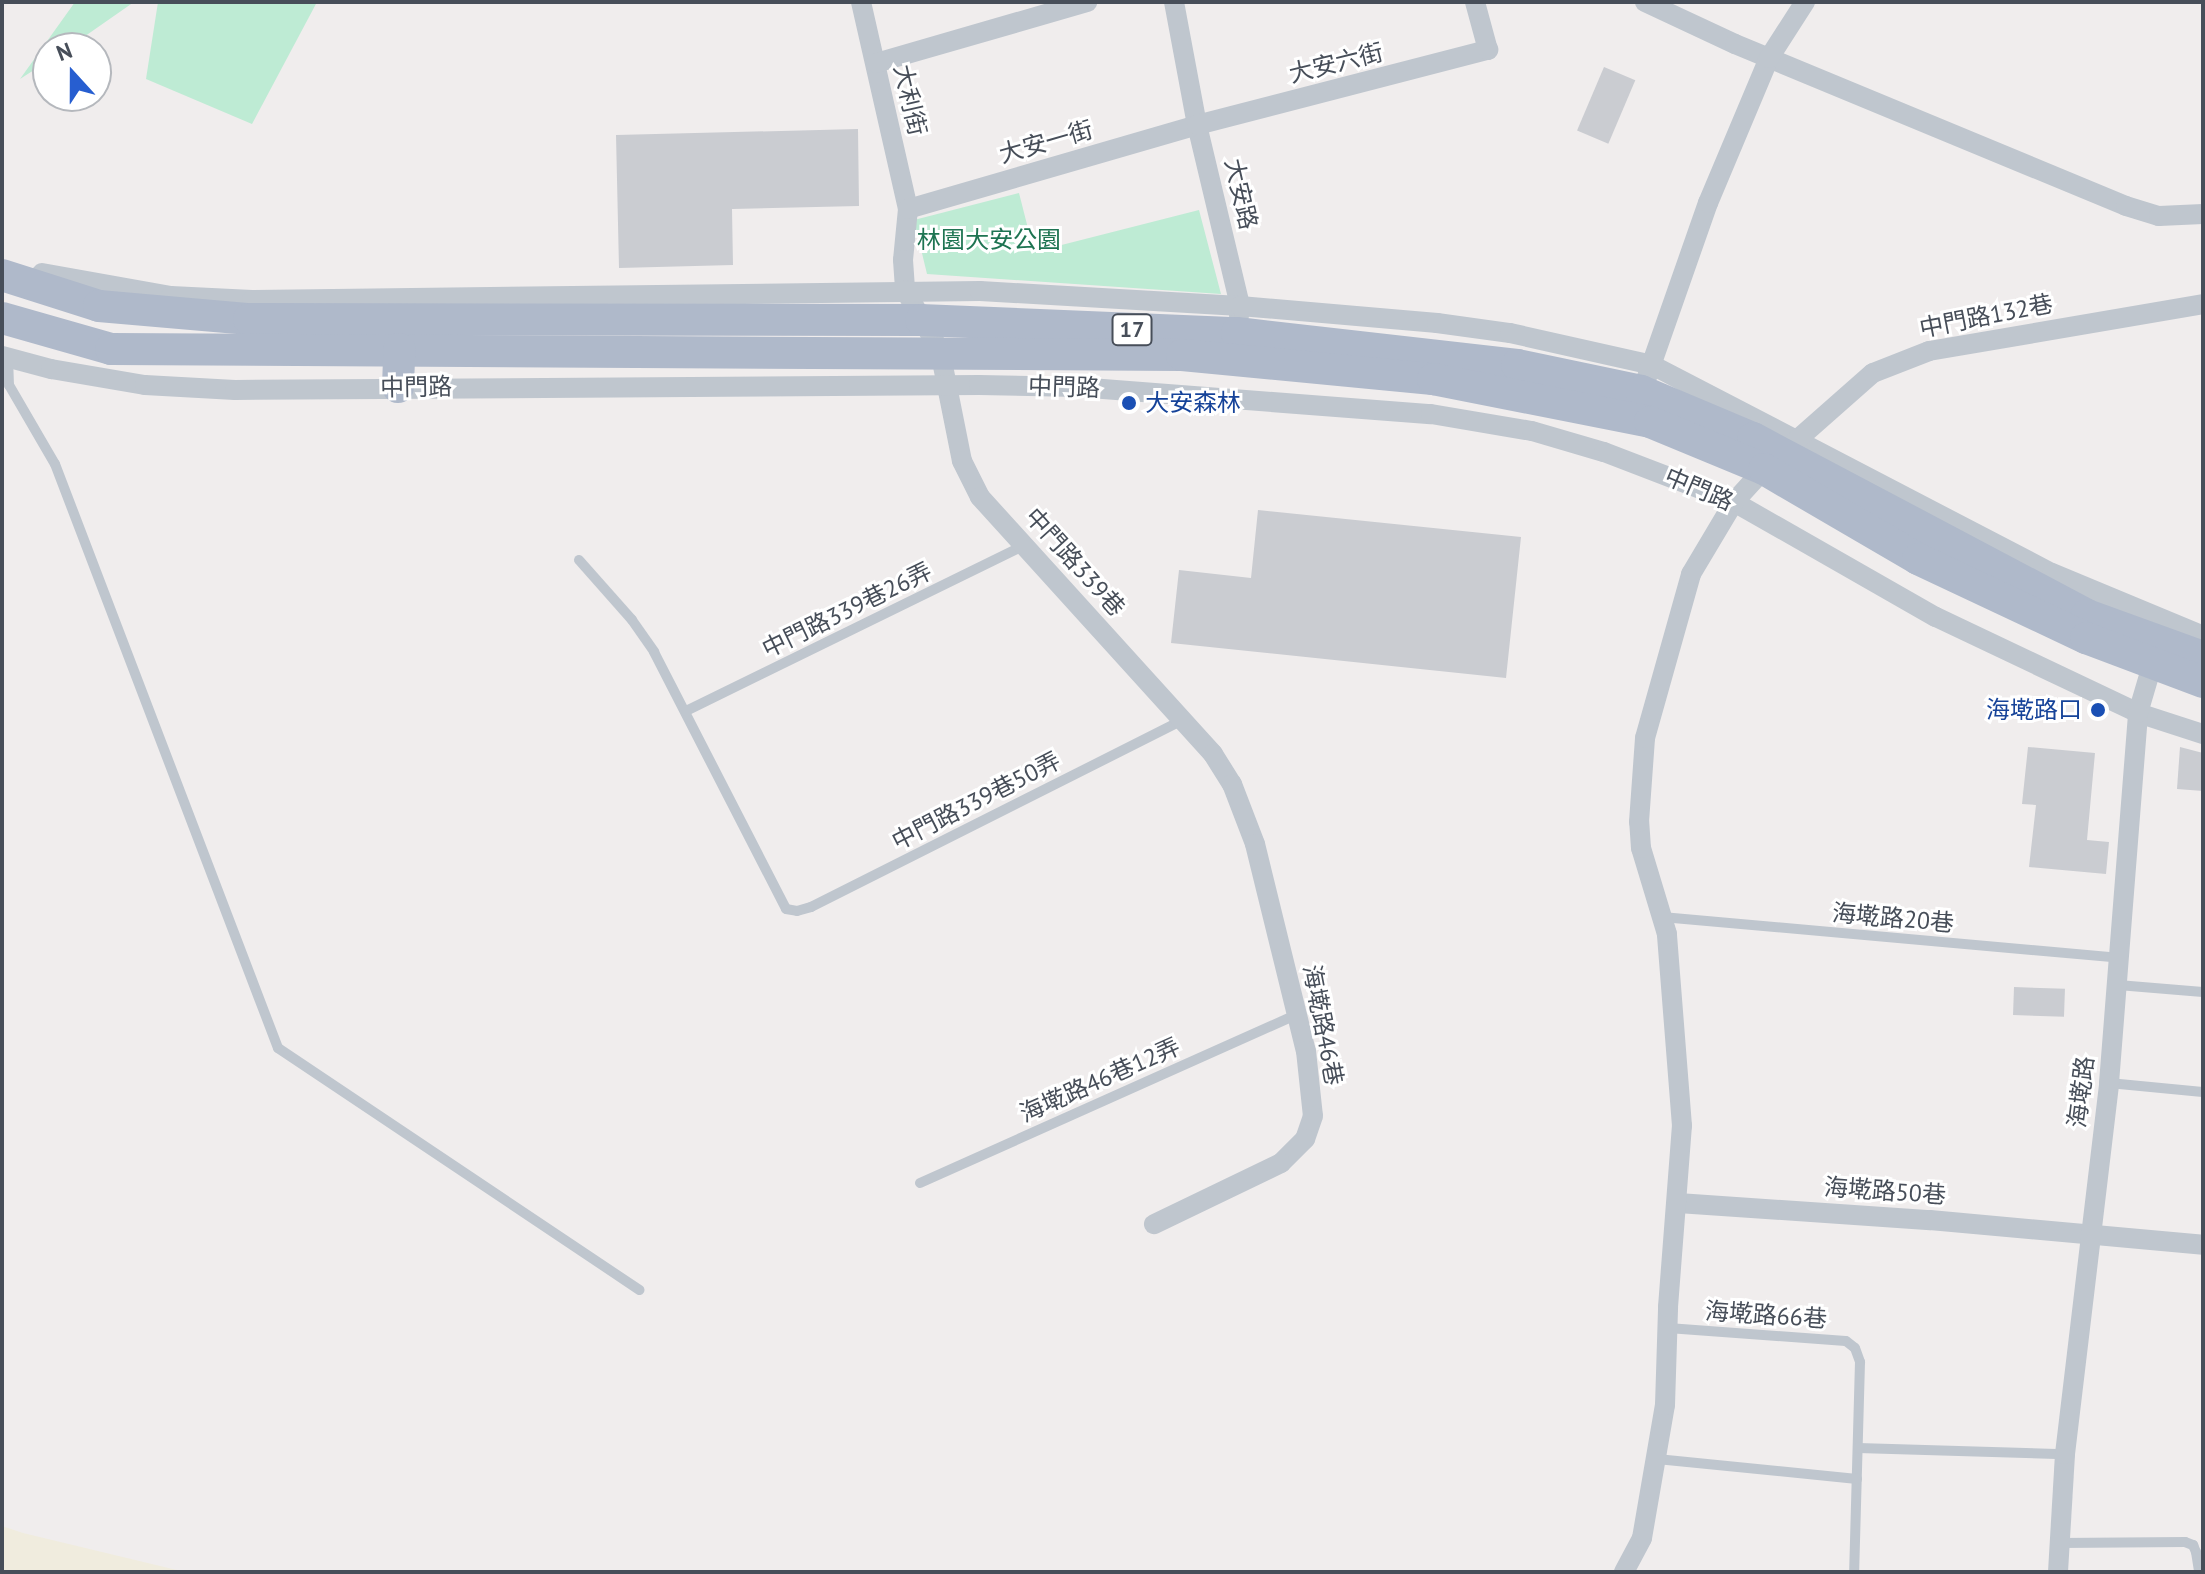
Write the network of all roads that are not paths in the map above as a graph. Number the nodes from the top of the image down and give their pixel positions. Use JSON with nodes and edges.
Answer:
{"nodes":[{"id":1,"x":861,"y":2,"type":"edge"},
{"id":2,"x":1087,"y":2,"type":"edge"},
{"id":3,"x":1174,"y":2,"type":"edge"},
{"id":4,"x":1475,"y":2,"type":"edge"},
{"id":5,"x":1645,"y":2,"type":"edge"},
{"id":6,"x":1805,"y":2,"type":"edge"},
{"id":7,"x":1769,"y":58,"type":"junction"},
{"id":8,"x":876,"y":63,"type":"junction"},
{"id":9,"x":1197,"y":125,"type":"junction"},
{"id":10,"x":908,"y":209,"type":"junction"},
{"id":11,"x":2203,"y":214,"type":"edge"},
{"id":12,"x":2,"y":263,"type":"edge"},
{"id":13,"x":2,"y":275,"type":"edge"},
{"id":14,"x":905,"y":290,"type":"junction"},
{"id":15,"x":2203,"y":304,"type":"edge"},
{"id":16,"x":2,"y":318,"type":"edge"},
{"id":17,"x":921,"y":320,"type":"junction"},
{"id":18,"x":490,"y":322,"type":"junction"},
{"id":19,"x":1236,"y":333,"type":"junction"},
{"id":20,"x":399,"y":349,"type":"junction"},
{"id":21,"x":940,"y":351,"type":"junction"},
{"id":22,"x":5,"y":356,"type":"edge"},
{"id":23,"x":1646,"y":378,"type":"junction"},
{"id":24,"x":944,"y":384,"type":"junction"},
{"id":25,"x":398,"y":387,"type":"junction"},
{"id":26,"x":513,"y":387,"type":"junction"},
{"id":27,"x":1223,"y":398,"type":"junction"},
{"id":28,"x":1781,"y":454,"type":"junction"},
{"id":29,"x":1734,"y":502,"type":"junction"},
{"id":30,"x":1025,"y":545,"type":"junction"},
{"id":31,"x":579,"y":560,"type":"dead end"},
{"id":32,"x":2203,"y":636,"type":"edge"},
{"id":33,"x":2161,"y":642,"type":"junction"},
{"id":34,"x":2203,"y":657,"type":"edge"},
{"id":35,"x":2203,"y":682,"type":"edge"},
{"id":36,"x":686,"y":711,"type":"junction"},
{"id":37,"x":2138,"y":713,"type":"junction"},
{"id":38,"x":1183,"y":720,"type":"junction"},
{"id":39,"x":2203,"y":734,"type":"edge"},
{"id":40,"x":1255,"y":844,"type":"joint"},
{"id":41,"x":1662,"y":917,"type":"junction"},
{"id":42,"x":2120,"y":958,"type":"junction"},
{"id":43,"x":2118,"y":985,"type":"junction"},
{"id":44,"x":2203,"y":992,"type":"edge"},
{"id":45,"x":1297,"y":1014,"type":"junction"},
{"id":46,"x":2109,"y":1083,"type":"junction"},
{"id":47,"x":2203,"y":1092,"type":"edge"},
{"id":48,"x":920,"y":1183,"type":"dead end"},
{"id":49,"x":1678,"y":1203,"type":"junction"},
{"id":50,"x":1154,"y":1224,"type":"dead end"},
{"id":51,"x":2088,"y":1235,"type":"junction"},
{"id":52,"x":2203,"y":1245,"type":"edge"},
{"id":53,"x":640,"y":1290,"type":"dead end"},
{"id":54,"x":1668,"y":1328,"type":"junction"},
{"id":55,"x":1858,"y":1448,"type":"junction"},
{"id":56,"x":2065,"y":1454,"type":"junction"},
{"id":57,"x":1657,"y":1459,"type":"junction"},
{"id":58,"x":1857,"y":1479,"type":"junction"},
{"id":59,"x":2060,"y":1543,"type":"junction"},
{"id":60,"x":1624,"y":1572,"type":"edge"},
{"id":61,"x":1854,"y":1572,"type":"edge"},
{"id":62,"x":2058,"y":1572,"type":"edge"},
{"id":63,"x":2199,"y":1572,"type":"edge"}],
"edges":[{"from":1,"to":8,"type":"street","name":"大利街"},
{"from":2,"to":8,"type":"street"},
{"from":3,"to":9,"type":"street","name":"大安路"},
{"from":4,"to":9,"type":"street","name":"大安六街"},
{"from":5,"to":7,"type":"street"},
{"from":6,"to":7,"type":"street"},
{"from":7,"to":11,"type":"street"},
{"from":7,"to":23,"type":"street"},
{"from":8,"to":10,"type":"street","name":"大利街"},
{"from":9,"to":10,"type":"street","name":"大安一街"},
{"from":9,"to":19,"type":"street","name":"大安路"},
{"from":10,"to":14,"type":"street","name":"大利街"},
{"from":12,"to":18,"type":"street","name":"中門路"},
{"from":13,"to":18,"type":"main road","name":"中門路","number":"17"},
{"from":14,"to":17,"type":"street","name":"中門路339巷"},
{"from":14,"to":18,"type":"street","name":"中門路"},
{"from":14,"to":19,"type":"street","name":"中門路"},
{"from":15,"to":28,"type":"street","name":"中門路132巷"},
{"from":16,"to":20,"type":"main road","name":"中門路","number":"17"},
{"from":17,"to":18,"type":"main road","name":"中門路","number":"17"},
{"from":17,"to":19,"type":"main road","name":"中門路","number":"17"},
{"from":17,"to":21,"type":"street","name":"中門路339巷"},
{"from":18,"to":20,"type":"main road","name":"中門路","number":"17"},
{"from":18,"to":21,"type":"main road","name":"中門路","number":"17"},
{"from":18,"to":26,"type":"street"},
{"from":19,"to":21,"type":"main road","name":"中門路","number":"17"},
{"from":19,"to":23,"type":"main road","name":"中門路","number":"17"},
{"from":19,"to":27,"type":"street","name":"大安路"},
{"from":19,"to":28,"type":"main road","name":"中門路","number":"17"},
{"from":20,"to":25,"type":"main road"},
{"from":21,"to":24,"type":"street","name":"中門路339巷"},
{"from":22,"to":25,"type":"street","name":"中門路"},
{"from":22,"to":53,"type":"lane"},
{"from":23,"to":28,"type":"main road","name":"中門路","number":"17"},
{"from":24,"to":26,"type":"street","name":"中門路"},
{"from":24,"to":27,"type":"street","name":"中門路"},
{"from":24,"to":30,"type":"street","name":"中門路339巷"},
{"from":25,"to":26,"type":"street","name":"中門路"},
{"from":27,"to":29,"type":"street","name":"中門路"},
{"from":28,"to":29,"type":"street","name":"中門路132巷"},
{"from":28,"to":33,"type":"street","name":"中門路"},
{"from":28,"to":33,"type":"main road","name":"中門路","number":"17"},
{"from":29,"to":37,"type":"street","name":"中門路"},
{"from":29,"to":41,"type":"street","name":"中門路132巷"},
{"from":30,"to":36,"type":"lane","name":"中門路339巷26弄"},
{"from":30,"to":38,"type":"street","name":"中門路339巷"},
{"from":31,"to":36,"type":"lane"},
{"from":32,"to":33,"type":"street","name":"中門路"},
{"from":33,"to":34,"type":"main road","name":"中門路","number":"17"},
{"from":33,"to":35,"type":"main road","name":"中門路","number":"17"},
{"from":33,"to":37,"type":"street","name":"海墘路"},
{"from":36,"to":38,"type":"lane","name":"中門路339巷50弄"},
{"from":37,"to":39,"type":"street","name":"中門路"},
{"from":37,"to":42,"type":"street","name":"海墘路"},
{"from":38,"to":40,"type":"street","name":"中門路339巷"},
{"from":40,"to":45,"type":"street","name":"海墘路46巷"},
{"from":41,"to":42,"type":"lane","name":"海墘路20巷"},
{"from":41,"to":49,"type":"street","name":"中門路132巷"},
{"from":42,"to":43,"type":"street","name":"海墘路"},
{"from":43,"to":44,"type":"lane"},
{"from":43,"to":46,"type":"street","name":"海墘路"},
{"from":45,"to":48,"type":"lane","name":"海墘路46巷12弄"},
{"from":45,"to":50,"type":"street","name":"海墘路46巷"},
{"from":46,"to":47,"type":"lane"},
{"from":46,"to":51,"type":"street","name":"海墘路"},
{"from":49,"to":51,"type":"street","name":"海墘路50巷"},
{"from":49,"to":54,"type":"street","name":"中門路132巷"},
{"from":51,"to":52,"type":"street","name":"海墘路50巷"},
{"from":51,"to":56,"type":"street","name":"海墘路"},
{"from":54,"to":55,"type":"lane","name":"海墘路66巷"},
{"from":54,"to":57,"type":"street","name":"中門路132巷"},
{"from":55,"to":56,"type":"lane"},
{"from":55,"to":58,"type":"lane","name":"海墘路66巷"},
{"from":56,"to":59,"type":"street","name":"海墘路"},
{"from":57,"to":58,"type":"lane"},
{"from":57,"to":60,"type":"street","name":"中門路132巷"},
{"from":58,"to":61,"type":"lane","name":"海墘路66巷"},
{"from":59,"to":62,"type":"street","name":"海墘路"},
{"from":59,"to":63,"type":"lane"}]}
